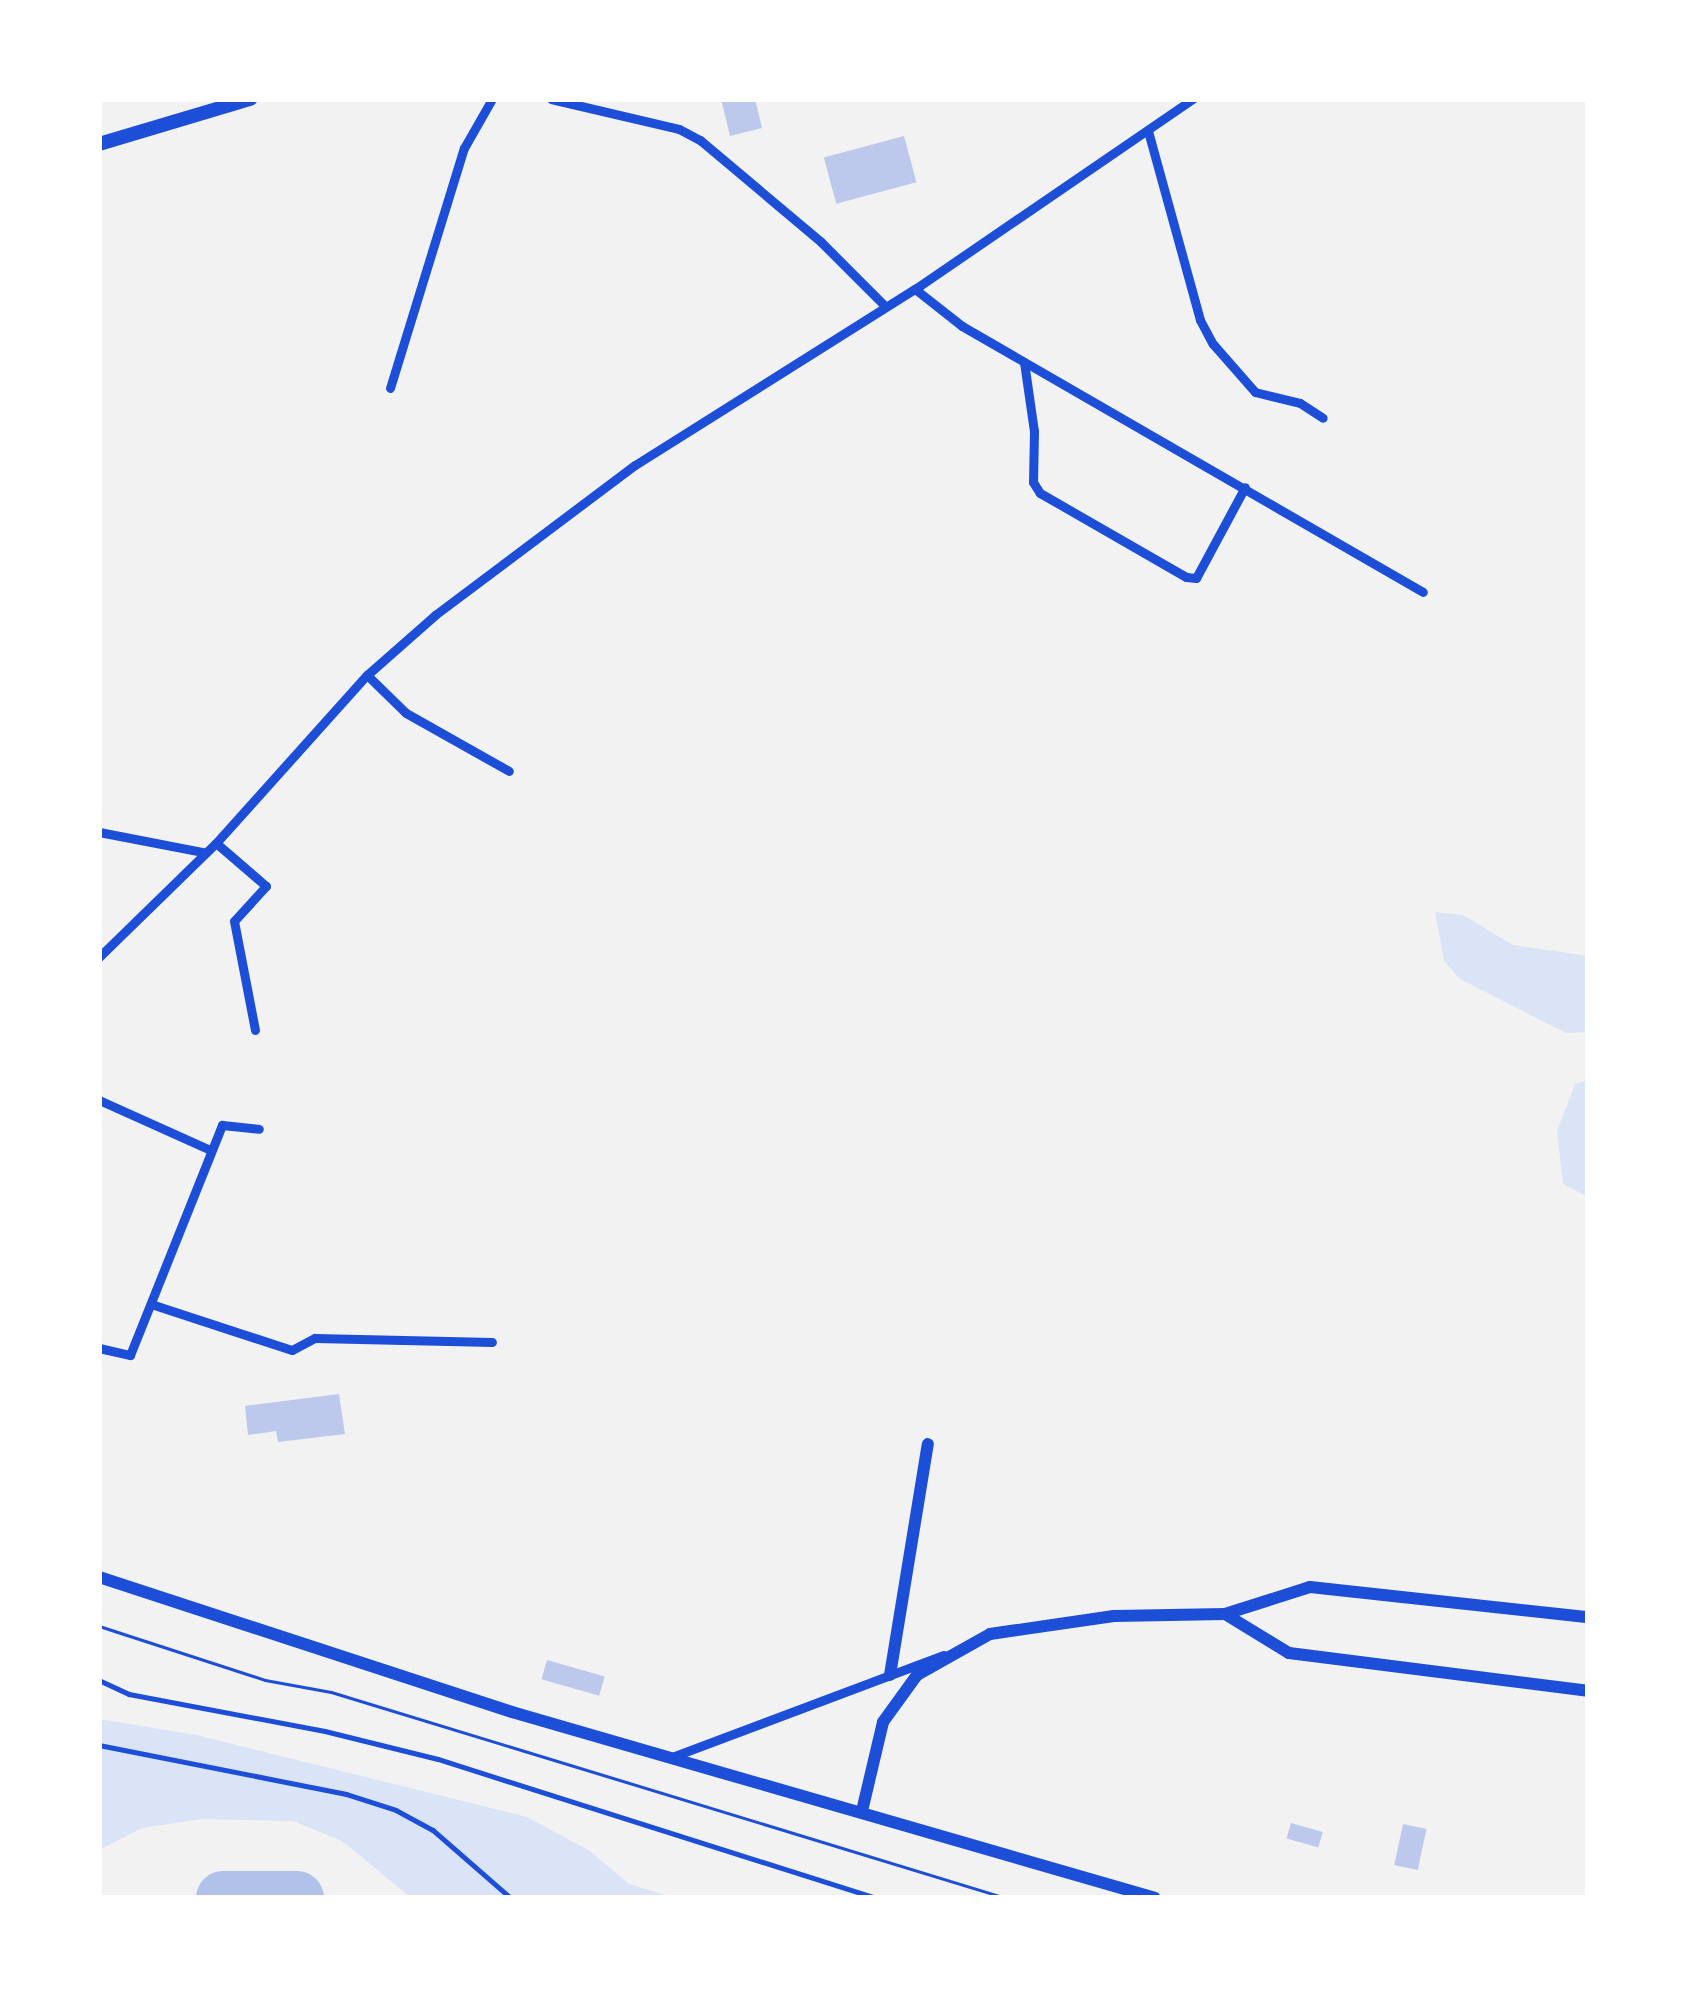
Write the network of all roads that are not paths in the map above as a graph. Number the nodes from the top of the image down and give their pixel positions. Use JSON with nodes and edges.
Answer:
{"nodes":[{"id":1,"x":250,"y":99,"type":"edge"},
{"id":2,"x":492,"y":99,"type":"edge"},
{"id":3,"x":551,"y":99,"type":"edge"},
{"id":4,"x":1193,"y":99,"type":"edge"},
{"id":5,"x":1148,"y":131,"type":"junction"},
{"id":6,"x":99,"y":144,"type":"edge"},
{"id":7,"x":915,"y":289,"type":"junction"},
{"id":8,"x":885,"y":306,"type":"junction"},
{"id":9,"x":1024,"y":362,"type":"junction"},
{"id":10,"x":390,"y":388,"type":"dead end"},
{"id":11,"x":1323,"y":418,"type":"dead end"},
{"id":12,"x":1245,"y":487,"type":"junction"},
{"id":13,"x":1423,"y":592,"type":"dead end"},
{"id":14,"x":367,"y":675,"type":"junction"},
{"id":15,"x":509,"y":771,"type":"dead end"},
{"id":16,"x":99,"y":832,"type":"edge"},
{"id":17,"x":216,"y":843,"type":"junction"},
{"id":18,"x":202,"y":852,"type":"junction"},
{"id":19,"x":99,"y":957,"type":"edge"},
{"id":20,"x":255,"y":1030,"type":"dead end"},
{"id":21,"x":99,"y":1100,"type":"edge"},
{"id":22,"x":259,"y":1129,"type":"dead end"},
{"id":23,"x":210,"y":1150,"type":"junction"},
{"id":24,"x":152,"y":1304,"type":"junction"},
{"id":25,"x":492,"y":1342,"type":"dead end"},
{"id":26,"x":99,"y":1348,"type":"edge"},
{"id":27,"x":928,"y":1444,"type":"dead end"},
{"id":28,"x":99,"y":1577,"type":"edge"},
{"id":29,"x":1225,"y":1614,"type":"junction"},
{"id":30,"x":1588,"y":1617,"type":"edge"},
{"id":31,"x":971,"y":1645,"type":"junction"},
{"id":32,"x":890,"y":1675,"type":"junction"},
{"id":33,"x":99,"y":1680,"type":"edge"},
{"id":34,"x":1588,"y":1691,"type":"edge"},
{"id":35,"x":99,"y":1745,"type":"edge"},
{"id":36,"x":672,"y":1757,"type":"junction"},
{"id":37,"x":862,"y":1811,"type":"junction"},
{"id":38,"x":511,"y":1898,"type":"edge"},
{"id":39,"x":875,"y":1898,"type":"edge"},
{"id":40,"x":1155,"y":1898,"type":"edge"}],
"edges":[{"from":1,"to":6,"type":"main road"},
{"from":2,"to":10,"type":"street"},
{"from":3,"to":8,"type":"street"},
{"from":4,"to":5,"type":"street"},
{"from":5,"to":7,"type":"street"},
{"from":5,"to":11,"type":"street"},
{"from":7,"to":8,"type":"street"},
{"from":7,"to":9,"type":"street"},
{"from":8,"to":14,"type":"street"},
{"from":9,"to":12,"type":"street"},
{"from":9,"to":12,"type":"street"},
{"from":12,"to":13,"type":"street"},
{"from":14,"to":15,"type":"street"},
{"from":14,"to":17,"type":"street"},
{"from":16,"to":18,"type":"street"},
{"from":17,"to":18,"type":"street"},
{"from":17,"to":20,"type":"street"},
{"from":18,"to":19,"type":"street"},
{"from":21,"to":23,"type":"street"},
{"from":22,"to":23,"type":"street"},
{"from":23,"to":24,"type":"street"},
{"from":24,"to":25,"type":"street"},
{"from":24,"to":26,"type":"street"},
{"from":27,"to":32,"type":"street"},
{"from":28,"to":36,"type":"street"},
{"from":29,"to":30,"type":"street"},
{"from":29,"to":31,"type":"street"},
{"from":29,"to":34,"type":"street"},
{"from":31,"to":32,"type":"street"},
{"from":31,"to":37,"type":"street"},
{"from":32,"to":36,"type":"street"},
{"from":33,"to":39,"type":"lane"},
{"from":35,"to":38,"type":"lane"},
{"from":36,"to":37,"type":"street"},
{"from":37,"to":40,"type":"street"}]}
